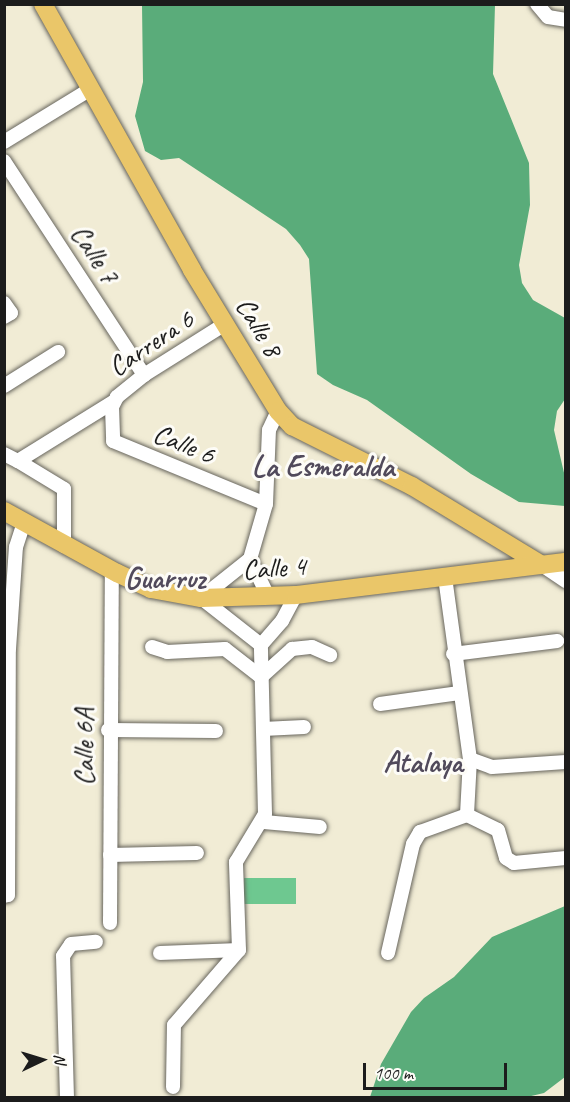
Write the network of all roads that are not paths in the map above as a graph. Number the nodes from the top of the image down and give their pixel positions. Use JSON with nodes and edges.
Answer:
{"nodes":[{"id":1,"x":43,"y":4,"type":"edge"},
{"id":2,"x":537,"y":4,"type":"edge"},
{"id":3,"x":566,"y":20,"type":"edge"},
{"id":4,"x":92,"y":88,"type":"junction"},
{"id":5,"x":4,"y":142,"type":"edge"},
{"id":6,"x":4,"y":161,"type":"edge"},
{"id":7,"x":4,"y":303,"type":"edge"},
{"id":8,"x":4,"y":316,"type":"edge"},
{"id":9,"x":225,"y":324,"type":"junction"},
{"id":10,"x":58,"y":352,"type":"dead end"},
{"id":11,"x":144,"y":375,"type":"junction"},
{"id":12,"x":4,"y":386,"type":"edge"},
{"id":13,"x":113,"y":402,"type":"junction"},
{"id":14,"x":278,"y":411,"type":"junction"},
{"id":15,"x":116,"y":445,"type":"joint"},
{"id":16,"x":4,"y":454,"type":"edge"},
{"id":17,"x":18,"y":461,"type":"junction"},
{"id":18,"x":266,"y":504,"type":"junction"},
{"id":19,"x":4,"y":511,"type":"edge"},
{"id":20,"x":24,"y":522,"type":"junction"},
{"id":21,"x":64,"y":546,"type":"junction"},
{"id":22,"x":250,"y":559,"type":"junction"},
{"id":23,"x":566,"y":562,"type":"edge"},
{"id":24,"x":542,"y":565,"type":"junction"},
{"id":25,"x":112,"y":571,"type":"junction"},
{"id":26,"x":445,"y":577,"type":"junction"},
{"id":27,"x":566,"y":581,"type":"edge"},
{"id":28,"x":296,"y":595,"type":"junction"},
{"id":29,"x":268,"y":596,"type":"junction"},
{"id":30,"x":201,"y":598,"type":"junction"},
{"id":31,"x":557,"y":641,"type":"dead end"},
{"id":32,"x":261,"y":645,"type":"junction"},
{"id":33,"x":152,"y":646,"type":"dead end"},
{"id":34,"x":7,"y":649,"type":"edge"},
{"id":35,"x":453,"y":654,"type":"junction"},
{"id":36,"x":330,"y":655,"type":"dead end"},
{"id":37,"x":261,"y":677,"type":"junction"},
{"id":38,"x":459,"y":693,"type":"junction"},
{"id":39,"x":380,"y":704,"type":"dead end"},
{"id":40,"x":304,"y":727,"type":"dead end"},
{"id":41,"x":263,"y":729,"type":"junction"},
{"id":42,"x":108,"y":730,"type":"junction"},
{"id":43,"x":216,"y":731,"type":"dead end"},
{"id":44,"x":470,"y":759,"type":"junction"},
{"id":45,"x":566,"y":762,"type":"edge"},
{"id":46,"x":5,"y":778,"type":"edge"},
{"id":47,"x":467,"y":815,"type":"junction"},
{"id":48,"x":264,"y":822,"type":"junction"},
{"id":49,"x":320,"y":827,"type":"dead end"},
{"id":50,"x":197,"y":853,"type":"dead end"},
{"id":51,"x":110,"y":855,"type":"junction"},
{"id":52,"x":566,"y":858,"type":"edge"},
{"id":53,"x":6,"y":896,"type":"edge"},
{"id":54,"x":110,"y":923,"type":"dead end"},
{"id":55,"x":96,"y":942,"type":"dead end"},
{"id":56,"x":239,"y":950,"type":"junction"},
{"id":57,"x":160,"y":953,"type":"dead end"},
{"id":58,"x":388,"y":953,"type":"dead end"},
{"id":59,"x":173,"y":1087,"type":"dead end"},
{"id":60,"x":67,"y":1098,"type":"edge"}],
"edges":[{"from":1,"to":4,"type":"main road","name":"Calle 8"},
{"from":2,"to":3,"type":"street"},
{"from":4,"to":5,"type":"street"},
{"from":4,"to":9,"type":"main road","name":"Calle 8"},
{"from":6,"to":11,"type":"street","name":"Calle 7"},
{"from":7,"to":8,"type":"street"},
{"from":9,"to":11,"type":"street","name":"Carrera 6"},
{"from":9,"to":14,"type":"main road","name":"Calle 8"},
{"from":10,"to":12,"type":"street"},
{"from":11,"to":13,"type":"street","name":"Carrera 6"},
{"from":13,"to":15,"type":"street","name":"Carrera 6"},
{"from":13,"to":17,"type":"street"},
{"from":14,"to":18,"type":"street"},
{"from":14,"to":24,"type":"main road","name":"Calle 8"},
{"from":15,"to":18,"type":"street","name":"Calle 6"},
{"from":16,"to":17,"type":"street"},
{"from":17,"to":21,"type":"street"},
{"from":18,"to":22,"type":"street"},
{"from":19,"to":20,"type":"main road","name":"Calle 4"},
{"from":20,"to":21,"type":"main road","name":"Calle 4"},
{"from":20,"to":34,"type":"street"},
{"from":21,"to":25,"type":"main road","name":"Calle 4"},
{"from":22,"to":29,"type":"street"},
{"from":22,"to":30,"type":"street"},
{"from":23,"to":24,"type":"main road","name":"Calle 4"},
{"from":24,"to":26,"type":"main road","name":"Calle 4"},
{"from":24,"to":27,"type":"street"},
{"from":25,"to":30,"type":"main road","name":"Calle 4"},
{"from":25,"to":42,"type":"street","name":"Calle 6A"},
{"from":26,"to":28,"type":"main road","name":"Calle 4"},
{"from":26,"to":35,"type":"street"},
{"from":28,"to":29,"type":"main road","name":"Calle 4"},
{"from":28,"to":32,"type":"street"},
{"from":29,"to":30,"type":"main road","name":"Calle 4"},
{"from":30,"to":32,"type":"street"},
{"from":31,"to":35,"type":"street"},
{"from":32,"to":37,"type":"street"},
{"from":33,"to":37,"type":"street"},
{"from":34,"to":46,"type":"street"},
{"from":35,"to":38,"type":"street"},
{"from":36,"to":37,"type":"street"},
{"from":37,"to":41,"type":"street"},
{"from":38,"to":39,"type":"street"},
{"from":38,"to":44,"type":"street"},
{"from":40,"to":41,"type":"street"},
{"from":41,"to":48,"type":"street"},
{"from":42,"to":43,"type":"street"},
{"from":42,"to":51,"type":"street","name":"Calle 6A"},
{"from":44,"to":45,"type":"street"},
{"from":44,"to":47,"type":"street"},
{"from":46,"to":53,"type":"street"},
{"from":47,"to":52,"type":"street"},
{"from":47,"to":58,"type":"street"},
{"from":48,"to":49,"type":"street"},
{"from":48,"to":56,"type":"street"},
{"from":50,"to":51,"type":"street"},
{"from":51,"to":54,"type":"street","name":"Calle 6A"},
{"from":55,"to":60,"type":"street"},
{"from":56,"to":57,"type":"street"},
{"from":56,"to":59,"type":"street"}]}
